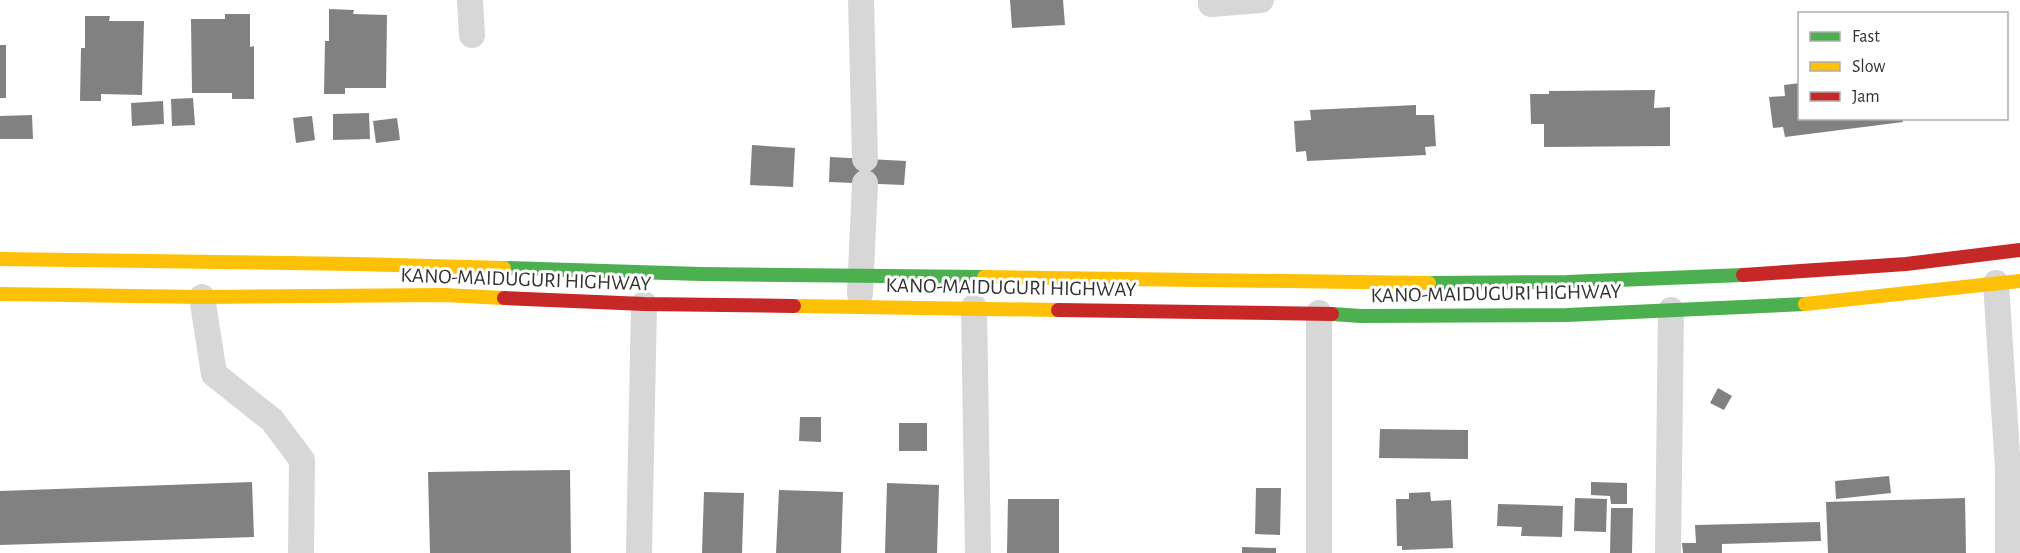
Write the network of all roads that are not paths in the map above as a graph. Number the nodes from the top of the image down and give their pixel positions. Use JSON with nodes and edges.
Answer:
{"nodes":[{"id":1,"x":470,"y":0,"type":"edge"},
{"id":2,"x":861,"y":0,"type":"edge"},
{"id":3,"x":1211,"y":0,"type":"edge"},
{"id":4,"x":1261,"y":0,"type":"edge"},
{"id":5,"x":472,"y":35,"type":"dead end"},
{"id":6,"x":2020,"y":250,"type":"edge"},
{"id":7,"x":0,"y":260,"type":"edge"},
{"id":8,"x":861,"y":274,"type":"junction"},
{"id":9,"x":2008,"y":282,"type":"edge"},
{"id":10,"x":0,"y":294,"type":"edge"},
{"id":11,"x":202,"y":297,"type":"junction"},
{"id":12,"x":644,"y":304,"type":"junction"},
{"id":13,"x":860,"y":306,"type":"junction"},
{"id":14,"x":975,"y":307,"type":"junction"},
{"id":15,"x":1671,"y":310,"type":"junction"},
{"id":16,"x":1319,"y":313,"type":"junction"},
{"id":17,"x":301,"y":553,"type":"edge"},
{"id":18,"x":639,"y":553,"type":"edge"},
{"id":19,"x":978,"y":553,"type":"edge"},
{"id":20,"x":1319,"y":553,"type":"edge"},
{"id":21,"x":1668,"y":553,"type":"edge"},
{"id":22,"x":2008,"y":553,"type":"edge"}],
"edges":[{"from":1,"to":5,"type":"street"},
{"from":2,"to":8,"type":"street"},
{"from":3,"to":4,"type":"street"},
{"from":6,"to":8,"type":"highway","name":"KANO-MAIDUGURI HIGHWAY"},
{"from":7,"to":8,"type":"highway","name":"KANO-MAIDUGURI HIGHWAY"},
{"from":8,"to":13,"type":"street"},
{"from":9,"to":15,"type":"highway","name":"KANO-MAIDUGURI HIGHWAY"},
{"from":9,"to":22,"type":"street"},
{"from":10,"to":11,"type":"highway","name":"KANO-MAIDUGURI HIGHWAY"},
{"from":11,"to":12,"type":"highway","name":"KANO-MAIDUGURI HIGHWAY"},
{"from":11,"to":17,"type":"street"},
{"from":12,"to":13,"type":"highway","name":"KANO-MAIDUGURI HIGHWAY"},
{"from":12,"to":18,"type":"street"},
{"from":13,"to":14,"type":"highway","name":"KANO-MAIDUGURI HIGHWAY"},
{"from":14,"to":16,"type":"highway","name":"KANO-MAIDUGURI HIGHWAY"},
{"from":14,"to":19,"type":"street"},
{"from":15,"to":16,"type":"highway","name":"KANO-MAIDUGURI HIGHWAY"},
{"from":15,"to":21,"type":"street"},
{"from":16,"to":20,"type":"street"}]}
